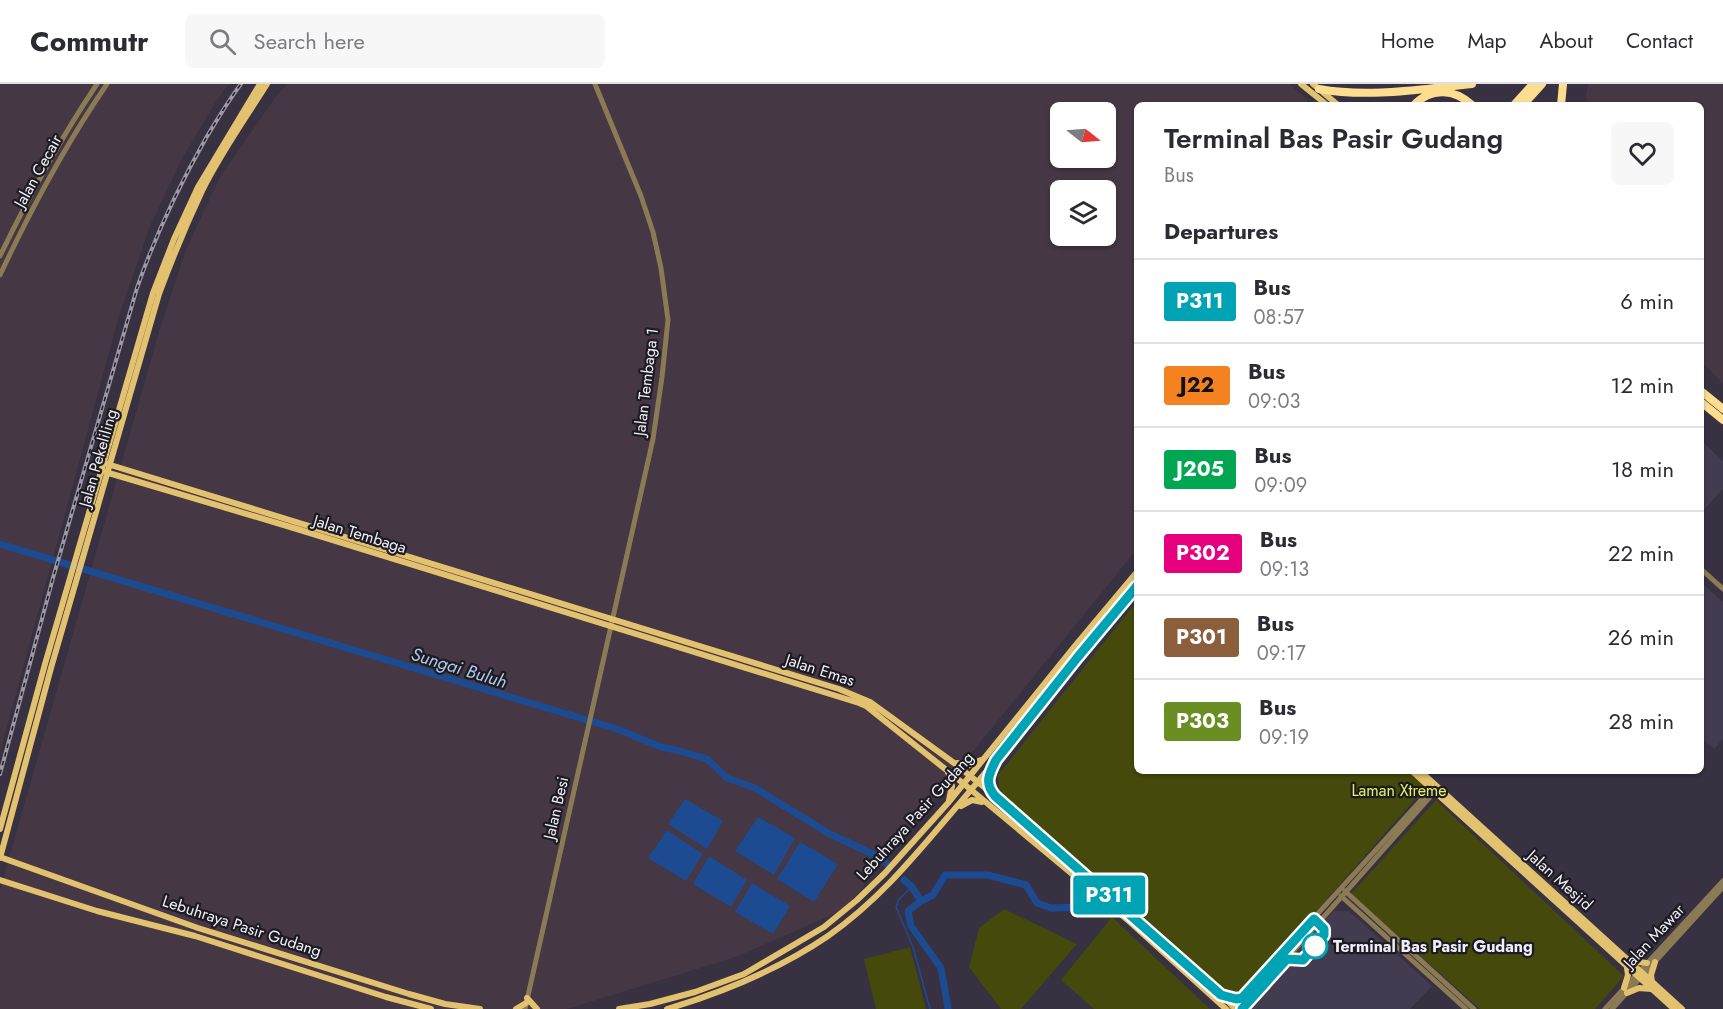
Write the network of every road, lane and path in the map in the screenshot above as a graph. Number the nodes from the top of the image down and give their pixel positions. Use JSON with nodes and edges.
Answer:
{"nodes":[{"id":1,"x":97,"y":84,"type":"edge"},
{"id":2,"x":107,"y":84,"type":"edge"},
{"id":3,"x":260,"y":84,"type":"edge"},
{"id":4,"x":267,"y":84,"type":"edge"},
{"id":5,"x":595,"y":84,"type":"edge"},
{"id":6,"x":1301,"y":84,"type":"edge"},
{"id":7,"x":1472,"y":84,"type":"edge"},
{"id":8,"x":1533,"y":84,"type":"edge"},
{"id":9,"x":1542,"y":84,"type":"edge"},
{"id":10,"x":1563,"y":84,"type":"edge"},
{"id":11,"x":1316,"y":86,"type":"edge"},
{"id":12,"x":1308,"y":90,"type":"junction"},
{"id":13,"x":1315,"y":102,"type":"edge"},
{"id":14,"x":1323,"y":102,"type":"edge"},
{"id":15,"x":1335,"y":102,"type":"edge"},
{"id":16,"x":1418,"y":102,"type":"edge"},
{"id":17,"x":1469,"y":102,"type":"edge"},
{"id":18,"x":1518,"y":102,"type":"edge"},
{"id":19,"x":1526,"y":102,"type":"edge"},
{"id":20,"x":1561,"y":102,"type":"edge"},
{"id":21,"x":0,"y":256,"type":"edge"},
{"id":22,"x":0,"y":275,"type":"edge"},
{"id":23,"x":1704,"y":393,"type":"edge"},
{"id":24,"x":1704,"y":404,"type":"edge"},
{"id":25,"x":1723,"y":409,"type":"edge"},
{"id":26,"x":1723,"y":420,"type":"edge"},
{"id":27,"x":107,"y":464,"type":"junction"},
{"id":28,"x":105,"y":471,"type":"junction"},
{"id":29,"x":1704,"y":572,"type":"edge"},
{"id":30,"x":1134,"y":576,"type":"edge"},
{"id":31,"x":1723,"y":589,"type":"edge"},
{"id":32,"x":1134,"y":590,"type":"edge"},
{"id":33,"x":611,"y":623,"type":"junction"},
{"id":34,"x":987,"y":755,"type":"junction"},
{"id":35,"x":23,"y":757,"type":"junction"},
{"id":36,"x":996,"y":760,"type":"junction"},
{"id":37,"x":954,"y":763,"type":"junction"},
{"id":38,"x":948,"y":772,"type":"junction"},
{"id":39,"x":1416,"y":774,"type":"edge"},
{"id":40,"x":1422,"y":774,"type":"edge"},
{"id":41,"x":970,"y":776,"type":"junction"},
{"id":42,"x":978,"y":782,"type":"junction"},
{"id":43,"x":964,"y":784,"type":"junction"},
{"id":44,"x":1435,"y":789,"type":"junction"},
{"id":45,"x":971,"y":791,"type":"junction"},
{"id":46,"x":995,"y":796,"type":"junction"},
{"id":47,"x":948,"y":803,"type":"junction"},
{"id":48,"x":988,"y":805,"type":"junction"},
{"id":49,"x":956,"y":808,"type":"junction"},
{"id":50,"x":0,"y":828,"type":"edge"},
{"id":51,"x":4,"y":842,"type":"junction"},
{"id":52,"x":0,"y":857,"type":"edge"},
{"id":53,"x":11,"y":862,"type":"junction"},
{"id":54,"x":2,"y":881,"type":"edge"},
{"id":55,"x":1723,"y":881,"type":"edge"},
{"id":56,"x":1723,"y":887,"type":"edge"},
{"id":57,"x":1342,"y":893,"type":"junction"},
{"id":58,"x":1104,"y":896,"type":"junction"},
{"id":59,"x":1112,"y":907,"type":"junction"},
{"id":60,"x":1127,"y":911,"type":"junction"},
{"id":61,"x":1106,"y":914,"type":"dead end"},
{"id":62,"x":1626,"y":962,"type":"junction"},
{"id":63,"x":1651,"y":963,"type":"junction"},
{"id":64,"x":1640,"y":975,"type":"junction"},
{"id":65,"x":1652,"y":986,"type":"junction"},
{"id":66,"x":1626,"y":990,"type":"junction"},
{"id":67,"x":1221,"y":995,"type":"junction"},
{"id":68,"x":1242,"y":998,"type":"junction"},
{"id":69,"x":526,"y":1003,"type":"edge"},
{"id":70,"x":1234,"y":1008,"type":"edge"},
{"id":71,"x":431,"y":1009,"type":"edge"},
{"id":72,"x":480,"y":1009,"type":"edge"},
{"id":73,"x":516,"y":1009,"type":"edge"},
{"id":74,"x":537,"y":1009,"type":"edge"},
{"id":75,"x":619,"y":1009,"type":"edge"},
{"id":76,"x":667,"y":1009,"type":"edge"},
{"id":77,"x":1226,"y":1009,"type":"edge"},
{"id":78,"x":1242,"y":1009,"type":"edge"},
{"id":79,"x":1466,"y":1009,"type":"edge"},
{"id":80,"x":1474,"y":1009,"type":"edge"},
{"id":81,"x":1605,"y":1009,"type":"edge"},
{"id":82,"x":1612,"y":1009,"type":"edge"},
{"id":83,"x":1674,"y":1009,"type":"edge"},
{"id":84,"x":1682,"y":1009,"type":"edge"}],
"edges":[{"from":1,"to":21,"type":"street","name":"Jalan Cecair"},
{"from":2,"to":22,"type":"street","name":"Jalan Cecair"},
{"from":3,"to":27,"type":"main road","name":"Jalan Pekeliling"},
{"from":4,"to":27,"type":"main road","name":"Jalan Pekeliling"},
{"from":5,"to":33,"type":"street","name":"Jalan Tembaga 1"},
{"from":6,"to":12,"type":"main road"},
{"from":7,"to":11,"type":"highway"},
{"from":8,"to":18,"type":"highway"},
{"from":9,"to":19,"type":"highway"},
{"from":10,"to":20,"type":"highway"},
{"from":11,"to":15,"type":"main road"},
{"from":12,"to":13,"type":"main road"},
{"from":12,"to":14,"type":"main road"},
{"from":16,"to":17,"type":"highway"},
{"from":23,"to":25,"type":"highway"},
{"from":24,"to":26,"type":"highway"},
{"from":27,"to":28,"type":"main road","name":"Jalan Pekeliling"},
{"from":27,"to":33,"type":"main road","name":"Jalan Tembaga"},
{"from":28,"to":33,"type":"main road","name":"Jalan Tembaga"},
{"from":28,"to":35,"type":"main road","name":"Jalan Pekeliling"},
{"from":29,"to":31,"type":"street"},
{"from":30,"to":34,"type":"main road","name":"Lebuhraya Pasir Gudang"},
{"from":32,"to":36,"type":"main road","name":"Lebuhraya Pasir Gudang"},
{"from":33,"to":37,"type":"main road","name":"Jalan Emas"},
{"from":33,"to":38,"type":"main road","name":"Jalan Emas"},
{"from":33,"to":69,"type":"street","name":"Jalan Besi"},
{"from":34,"to":37,"type":"main road"},
{"from":34,"to":41,"type":"main road","name":"Lebuhraya Pasir Gudang"},
{"from":35,"to":50,"type":"main road","name":"Jalan Pekeliling"},
{"from":35,"to":51,"type":"main road","name":"Jalan Pekeliling"},
{"from":36,"to":42,"type":"main road","name":"Lebuhraya Pasir Gudang"},
{"from":36,"to":46,"type":"main road"},
{"from":37,"to":41,"type":"main road","name":"Jalan Emas"},
{"from":38,"to":43,"type":"main road","name":"Jalan Emas"},
{"from":38,"to":47,"type":"main road"},
{"from":39,"to":44,"type":"main road","name":"Jalan Mesjid"},
{"from":40,"to":44,"type":"main road","name":"Jalan Mesjid"},
{"from":41,"to":42,"type":"main road","name":"Jalan Emas"},
{"from":41,"to":43,"type":"main road","name":"Lebuhraya Pasir Gudang"},
{"from":42,"to":45,"type":"main road","name":"Lebuhraya Pasir Gudang"},
{"from":42,"to":46,"type":"main road","name":"Jalan Emas"},
{"from":43,"to":45,"type":"main road","name":"Jalan Emas"},
{"from":43,"to":47,"type":"main road","name":"Lebuhraya Pasir Gudang"},
{"from":44,"to":57,"type":"street"},
{"from":44,"to":62,"type":"main road","name":"Jalan Mesjid"},
{"from":45,"to":48,"type":"main road","name":"Jalan Emas"},
{"from":45,"to":49,"type":"main road","name":"Lebuhraya Pasir Gudang"},
{"from":46,"to":58,"type":"main road","name":"Jalan Emas"},
{"from":47,"to":75,"type":"main road","name":"Lebuhraya Pasir Gudang"},
{"from":48,"to":49,"type":"main road"},
{"from":48,"to":58,"type":"main road","name":"Jalan Emas"},
{"from":49,"to":76,"type":"main road","name":"Lebuhraya Pasir Gudang"},
{"from":51,"to":52,"type":"main road","name":"Jalan Pekeliling"},
{"from":51,"to":53,"type":"main road"},
{"from":52,"to":53,"type":"main road","name":"Lebuhraya Pasir Gudang"},
{"from":53,"to":72,"type":"main road","name":"Lebuhraya Pasir Gudang"},
{"from":54,"to":71,"type":"main road","name":"Lebuhraya Pasir Gudang"},
{"from":55,"to":63,"type":"street","name":"Jalan Mawar"},
{"from":56,"to":63,"type":"street","name":"Jalan Mawar"},
{"from":57,"to":68,"type":"street"},
{"from":57,"to":78,"type":"street"},
{"from":57,"to":79,"type":"street"},
{"from":57,"to":80,"type":"street"},
{"from":58,"to":59,"type":"main road"},
{"from":58,"to":60,"type":"main road"},
{"from":58,"to":61,"type":"main road"},
{"from":59,"to":60,"type":"main road"},
{"from":59,"to":77,"type":"main road"},
{"from":60,"to":67,"type":"main road"},
{"from":62,"to":63,"type":"main road"},
{"from":62,"to":64,"type":"main road","name":"Jalan Mesjid"},
{"from":62,"to":66,"type":"main road"},
{"from":63,"to":64,"type":"street","name":"Jalan Mawar"},
{"from":63,"to":65,"type":"main road"},
{"from":64,"to":65,"type":"main road","name":"Jalan Mesjid"},
{"from":64,"to":66,"type":"street","name":"Jalan Mawar"},
{"from":65,"to":66,"type":"main road"},
{"from":65,"to":83,"type":"main road","name":"Jalan Mesjid"},
{"from":65,"to":84,"type":"main road","name":"Jalan Mesjid"},
{"from":66,"to":81,"type":"street","name":"Jalan Mawar"},
{"from":66,"to":82,"type":"street","name":"Jalan Mawar"},
{"from":67,"to":68,"type":"main road"},
{"from":67,"to":70,"type":"main road"},
{"from":68,"to":70,"type":"street"},
{"from":69,"to":73,"type":"main road"},
{"from":69,"to":74,"type":"main road"}]}
